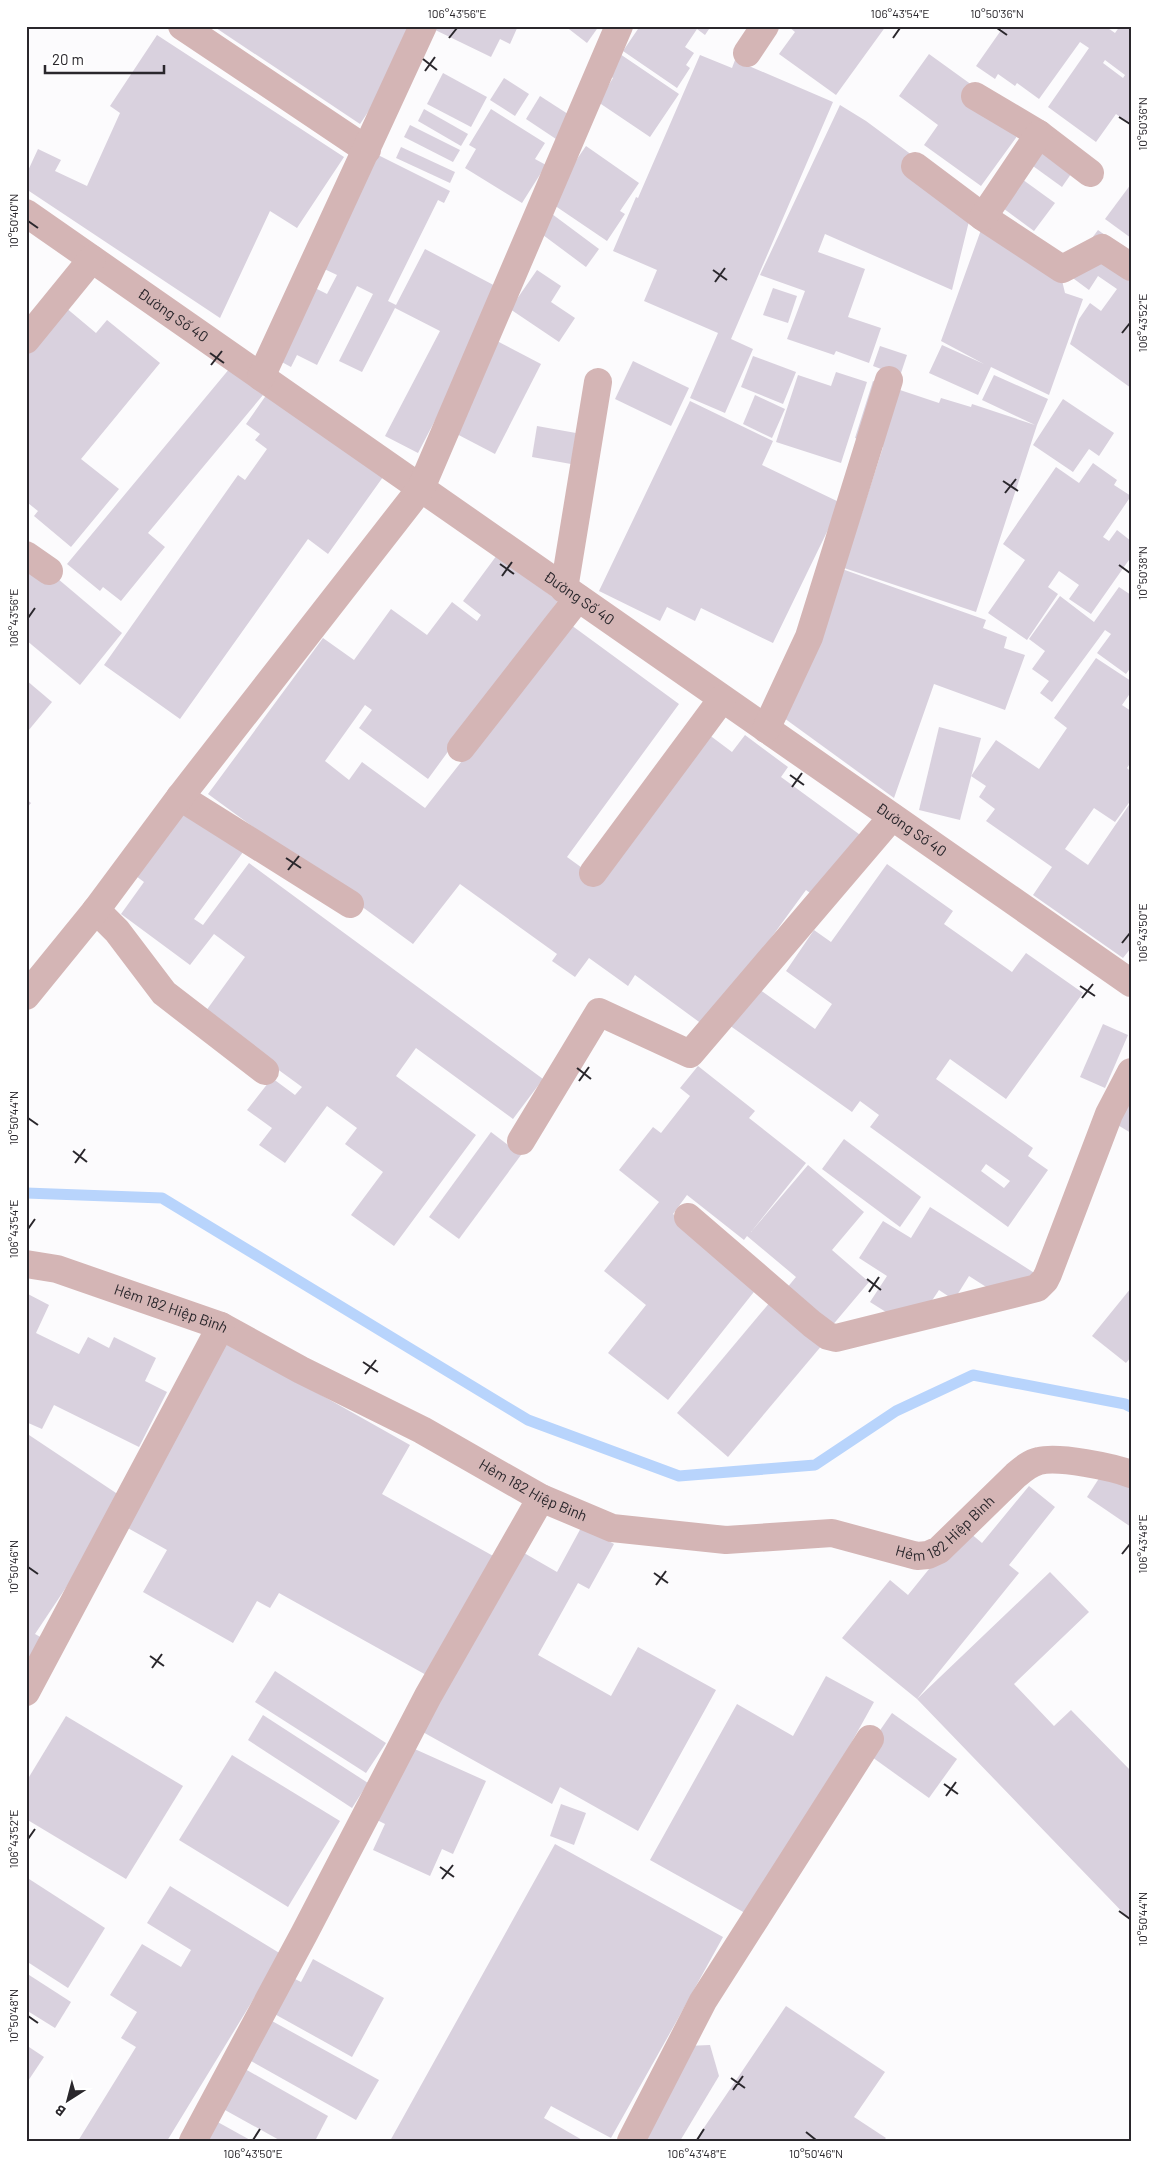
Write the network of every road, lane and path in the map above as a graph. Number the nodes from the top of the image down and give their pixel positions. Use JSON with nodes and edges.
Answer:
{"nodes":[{"id":1,"x":182,"y":26,"type":"edge"},
{"id":2,"x":423,"y":26,"type":"edge"},
{"id":3,"x":619,"y":26,"type":"edge"},
{"id":4,"x":765,"y":26,"type":"edge"},
{"id":5,"x":747,"y":53,"type":"dead end"},
{"id":6,"x":975,"y":96,"type":"dead end"},
{"id":7,"x":1039,"y":134,"type":"junction"},
{"id":8,"x":367,"y":150,"type":"junction"},
{"id":9,"x":915,"y":166,"type":"dead end"},
{"id":10,"x":1090,"y":173,"type":"dead end"},
{"id":11,"x":26,"y":213,"type":"edge"},
{"id":12,"x":983,"y":217,"type":"junction"},
{"id":13,"x":92,"y":259,"type":"junction"},
{"id":14,"x":1131,"y":267,"type":"edge"},
{"id":15,"x":26,"y":340,"type":"edge"},
{"id":16,"x":261,"y":377,"type":"junction"},
{"id":17,"x":889,"y":380,"type":"dead end"},
{"id":18,"x":598,"y":382,"type":"dead end"},
{"id":19,"x":421,"y":488,"type":"junction"},
{"id":20,"x":26,"y":555,"type":"edge"},
{"id":21,"x":49,"y":571,"type":"dead end"},
{"id":22,"x":571,"y":593,"type":"junction"},
{"id":23,"x":722,"y":698,"type":"junction"},
{"id":24,"x":766,"y":729,"type":"junction"},
{"id":25,"x":461,"y":748,"type":"dead end"},
{"id":26,"x":180,"y":797,"type":"junction"},
{"id":27,"x":892,"y":817,"type":"junction"},
{"id":28,"x":593,"y":873,"type":"dead end"},
{"id":29,"x":350,"y":904,"type":"dead end"},
{"id":30,"x":96,"y":910,"type":"junction"},
{"id":31,"x":1131,"y":983,"type":"edge"},
{"id":32,"x":26,"y":996,"type":"edge"},
{"id":33,"x":265,"y":1071,"type":"dead end"},
{"id":34,"x":1131,"y":1072,"type":"edge"},
{"id":35,"x":521,"y":1141,"type":"dead end"},
{"id":36,"x":688,"y":1217,"type":"dead end"},
{"id":37,"x":26,"y":1264,"type":"edge"},
{"id":38,"x":221,"y":1326,"type":"junction"},
{"id":39,"x":1131,"y":1474,"type":"edge"},
{"id":40,"x":541,"y":1498,"type":"junction"},
{"id":41,"x":26,"y":1692,"type":"edge"},
{"id":42,"x":870,"y":1739,"type":"dead end"},
{"id":43,"x":193,"y":2141,"type":"edge"},
{"id":44,"x":630,"y":2141,"type":"edge"}],
"edges":[{"from":1,"to":8,"type":"street"},
{"from":2,"to":8,"type":"street"},
{"from":3,"to":19,"type":"street"},
{"from":4,"to":5,"type":"street"},
{"from":6,"to":7,"type":"street"},
{"from":7,"to":10,"type":"street"},
{"from":7,"to":12,"type":"street"},
{"from":8,"to":16,"type":"street"},
{"from":9,"to":12,"type":"street"},
{"from":11,"to":13,"type":"street","name":"Đường Số 40"},
{"from":12,"to":14,"type":"street"},
{"from":13,"to":15,"type":"street"},
{"from":13,"to":16,"type":"street","name":"Đường Số 40"},
{"from":16,"to":19,"type":"street","name":"Đường Số 40"},
{"from":17,"to":24,"type":"street"},
{"from":18,"to":22,"type":"street"},
{"from":19,"to":22,"type":"street","name":"Đường Số 40"},
{"from":19,"to":26,"type":"street"},
{"from":20,"to":21,"type":"street"},
{"from":22,"to":23,"type":"street","name":"Đường Số 40"},
{"from":22,"to":25,"type":"street"},
{"from":23,"to":24,"type":"street","name":"Đường Số 40"},
{"from":23,"to":28,"type":"street"},
{"from":24,"to":27,"type":"street","name":"Đường Số 40"},
{"from":26,"to":29,"type":"street"},
{"from":26,"to":30,"type":"street"},
{"from":27,"to":31,"type":"street","name":"Đường Số 40"},
{"from":27,"to":35,"type":"street"},
{"from":30,"to":32,"type":"street"},
{"from":30,"to":33,"type":"street"},
{"from":34,"to":36,"type":"street"},
{"from":37,"to":38,"type":"street","name":"Hẻm 182 Hiệp Bình"},
{"from":38,"to":40,"type":"street","name":"Hẻm 182 Hiệp Bình"},
{"from":38,"to":41,"type":"street"},
{"from":39,"to":40,"type":"street","name":"Hẻm 182 Hiệp Bình"},
{"from":40,"to":43,"type":"street"},
{"from":42,"to":44,"type":"street"}]}
